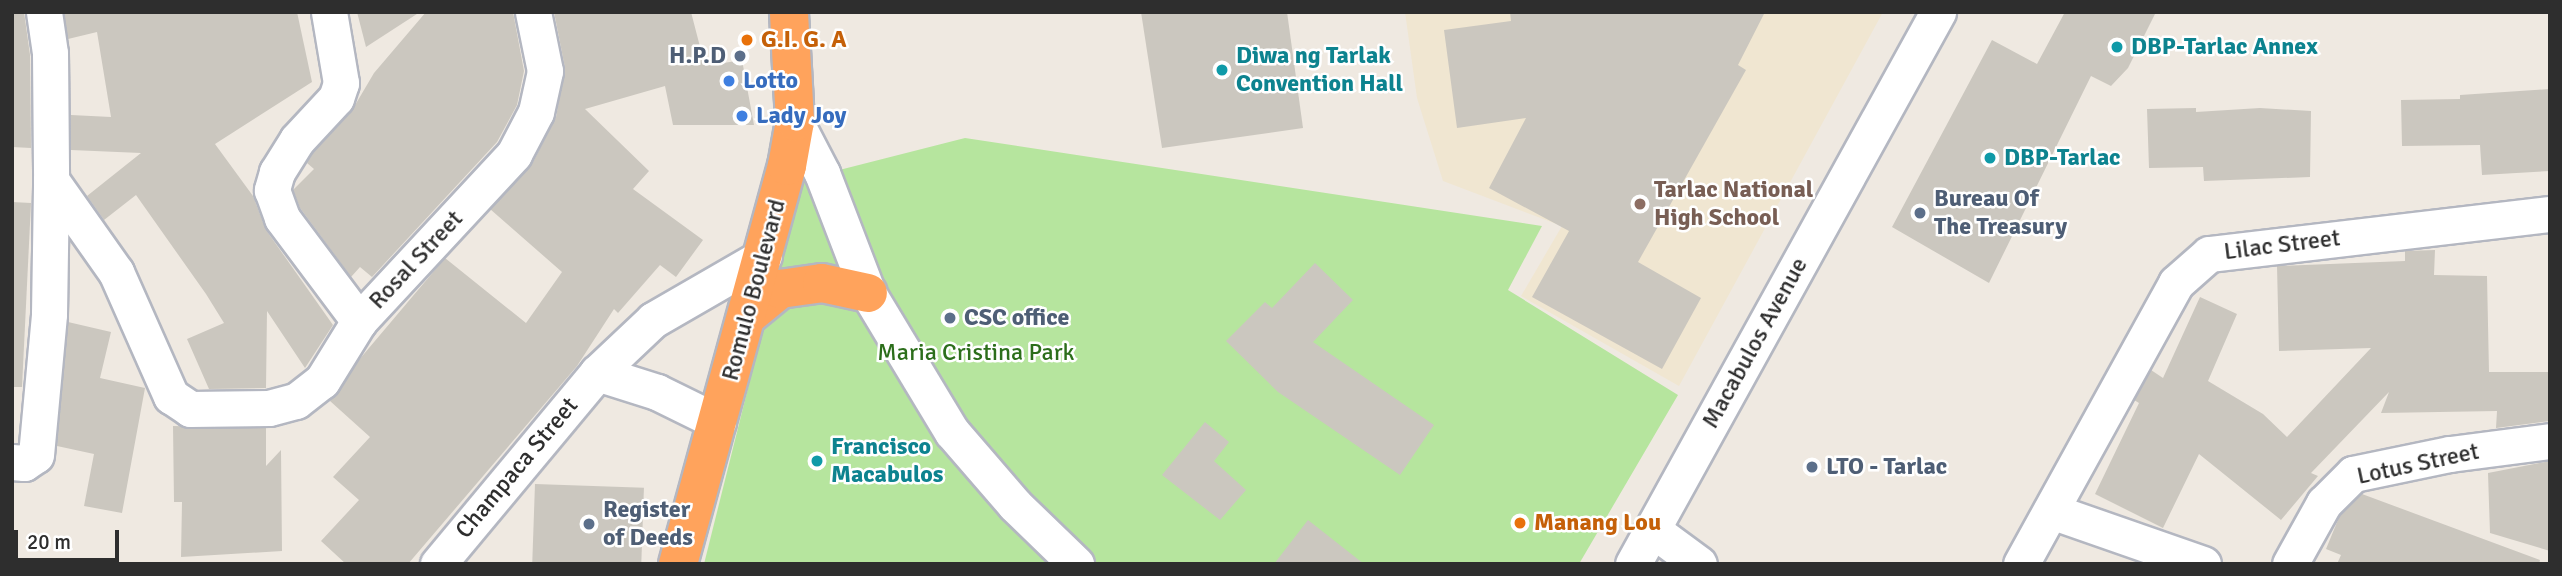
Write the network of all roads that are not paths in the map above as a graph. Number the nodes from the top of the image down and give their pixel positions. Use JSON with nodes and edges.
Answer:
{"nodes":[{"id":1,"x":44,"y":12,"type":"edge"},
{"id":2,"x":329,"y":12,"type":"edge"},
{"id":3,"x":533,"y":12,"type":"edge"},
{"id":4,"x":789,"y":12,"type":"edge"},
{"id":5,"x":1938,"y":12,"type":"edge"},
{"id":6,"x":795,"y":121,"type":"junction"},
{"id":7,"x":51,"y":180,"type":"junction"},
{"id":8,"x":2550,"y":214,"type":"edge"},
{"id":9,"x":764,"y":257,"type":"junction"},
{"id":10,"x":868,"y":293,"type":"junction"},
{"id":11,"x":747,"y":316,"type":"junction"},
{"id":12,"x":359,"y":321,"type":"junction"},
{"id":13,"x":597,"y":373,"type":"junction"},
{"id":14,"x":718,"y":422,"type":"junction"},
{"id":15,"x":2550,"y":441,"type":"edge"},
{"id":16,"x":12,"y":462,"type":"edge"},
{"id":17,"x":2051,"y":511,"type":"junction"},
{"id":18,"x":1653,"y":530,"type":"junction"},
{"id":19,"x":438,"y":564,"type":"edge"},
{"id":20,"x":678,"y":564,"type":"edge"},
{"id":21,"x":1076,"y":564,"type":"edge"},
{"id":22,"x":1633,"y":564,"type":"edge"},
{"id":23,"x":1699,"y":564,"type":"edge"},
{"id":24,"x":2021,"y":564,"type":"edge"},
{"id":25,"x":2203,"y":564,"type":"edge"},
{"id":26,"x":2290,"y":564,"type":"edge"}],
"edges":[{"from":1,"to":7,"type":"street"},
{"from":2,"to":12,"type":"street"},
{"from":3,"to":12,"type":"street","name":"Rosal Street"},
{"from":4,"to":6,"type":"highway","name":"Romulo Boulevard"},
{"from":5,"to":18,"type":"street","name":"Macabulos Avenue"},
{"from":6,"to":9,"type":"highway","name":"Romulo Boulevard"},
{"from":6,"to":10,"type":"street"},
{"from":7,"to":12,"type":"street","name":"Rosal Street"},
{"from":7,"to":16,"type":"street"},
{"from":8,"to":17,"type":"street","name":"Lilac Street"},
{"from":9,"to":11,"type":"highway","name":"Romulo Boulevard"},
{"from":9,"to":13,"type":"street","name":"Champaca Street"},
{"from":10,"to":11,"type":"highway"},
{"from":10,"to":21,"type":"street"},
{"from":11,"to":14,"type":"highway","name":"Romulo Boulevard"},
{"from":13,"to":14,"type":"street","name":"Champaca Street"},
{"from":13,"to":19,"type":"street","name":"Champaca Street"},
{"from":14,"to":20,"type":"highway","name":"Romulo Boulevard"},
{"from":15,"to":26,"type":"street","name":"Lotus Street"},
{"from":17,"to":24,"type":"street","name":"Lilac Street"},
{"from":17,"to":25,"type":"street"},
{"from":18,"to":22,"type":"street","name":"Macabulos Avenue"},
{"from":18,"to":23,"type":"street"}]}
